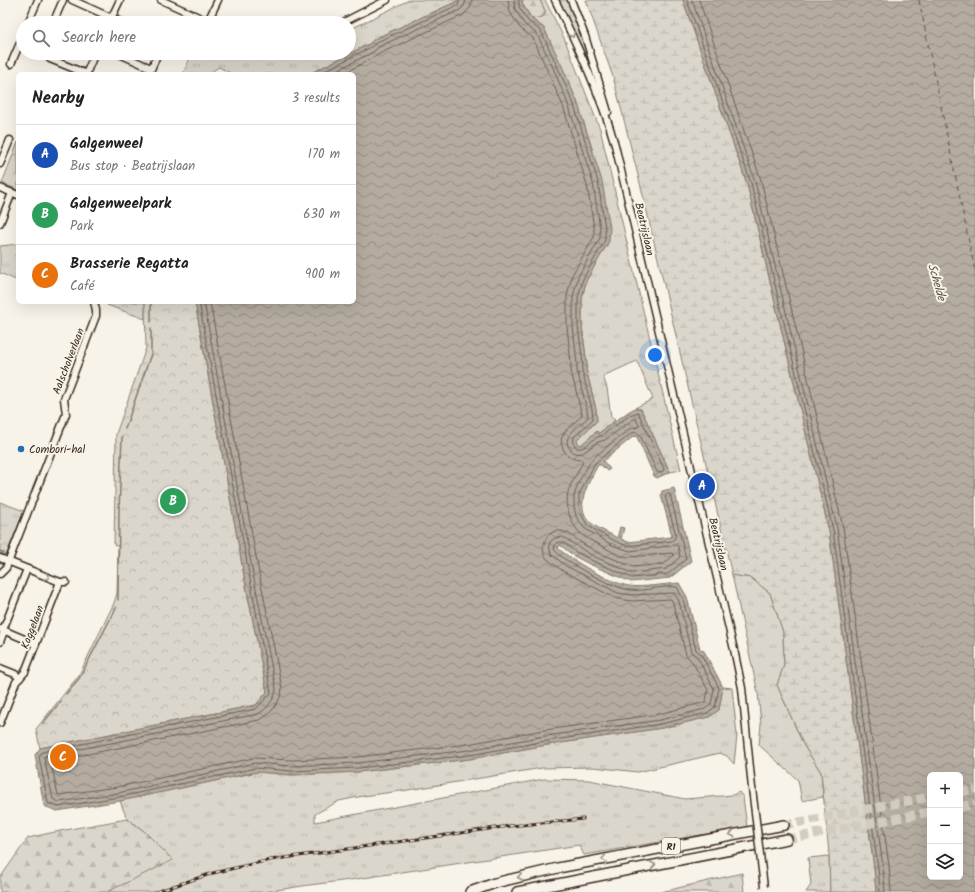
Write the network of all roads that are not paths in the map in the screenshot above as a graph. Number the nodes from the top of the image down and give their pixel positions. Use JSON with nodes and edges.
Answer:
{"nodes":[{"id":1,"x":38,"y":0,"type":"edge"},
{"id":2,"x":63,"y":0,"type":"edge"},
{"id":3,"x":72,"y":0,"type":"edge"},
{"id":4,"x":120,"y":0,"type":"edge"},
{"id":5,"x":161,"y":0,"type":"edge"},
{"id":6,"x":218,"y":0,"type":"edge"},
{"id":7,"x":387,"y":0,"type":"edge"},
{"id":8,"x":555,"y":0,"type":"edge"},
{"id":9,"x":571,"y":0,"type":"edge"},
{"id":10,"x":31,"y":16,"type":"edge"},
{"id":11,"x":56,"y":16,"type":"edge"},
{"id":12,"x":102,"y":16,"type":"edge"},
{"id":13,"x":112,"y":16,"type":"edge"},
{"id":14,"x":197,"y":16,"type":"edge"},
{"id":15,"x":212,"y":16,"type":"edge"},
{"id":16,"x":356,"y":16,"type":"edge"},
{"id":17,"x":16,"y":54,"type":"edge"},
{"id":18,"x":52,"y":60,"type":"edge"},
{"id":19,"x":92,"y":60,"type":"edge"},
{"id":20,"x":130,"y":60,"type":"edge"},
{"id":21,"x":155,"y":60,"type":"edge"},
{"id":22,"x":12,"y":64,"type":"dead end"},
{"id":23,"x":150,"y":71,"type":"edge"},
{"id":24,"x":81,"y":72,"type":"edge"},
{"id":25,"x":87,"y":72,"type":"edge"},
{"id":26,"x":612,"y":135,"type":"junction"},
{"id":27,"x":10,"y":140,"type":"dead end"},
{"id":28,"x":0,"y":164,"type":"edge"},
{"id":29,"x":0,"y":188,"type":"edge"},
{"id":30,"x":15,"y":194,"type":"edge"},
{"id":31,"x":0,"y":223,"type":"edge"},
{"id":32,"x":95,"y":304,"type":"edge"},
{"id":33,"x":0,"y":558,"type":"edge"},
{"id":34,"x":8,"y":561,"type":"junction"},
{"id":35,"x":27,"y":569,"type":"junction"},
{"id":36,"x":0,"y":574,"type":"edge"},
{"id":37,"x":2,"y":630,"type":"edge"},
{"id":38,"x":0,"y":642,"type":"edge"},
{"id":39,"x":34,"y":643,"type":"junction"},
{"id":40,"x":0,"y":668,"type":"edge"},
{"id":41,"x":20,"y":678,"type":"junction"},
{"id":42,"x":0,"y":723,"type":"edge"},
{"id":43,"x":784,"y":825,"type":"tunnel mouth"},
{"id":44,"x":787,"y":839,"type":"tunnel mouth"},
{"id":45,"x":764,"y":889,"type":"edge"},
{"id":46,"x":470,"y":892,"type":"edge"},
{"id":47,"x":517,"y":892,"type":"edge"}],
"edges":[{"from":1,"to":10,"type":"street"},
{"from":2,"to":11,"type":"street"},
{"from":3,"to":12,"type":"street"},
{"from":4,"to":13,"type":"street"},
{"from":5,"to":14,"type":"street"},
{"from":6,"to":15,"type":"street"},
{"from":7,"to":16,"type":"street"},
{"from":8,"to":26,"type":"street","name":"Beatrijslaan","one_way":true},
{"from":9,"to":26,"type":"street","name":"Beatrijslaan"},
{"from":17,"to":22,"type":"street"},
{"from":18,"to":24,"type":"street"},
{"from":19,"to":25,"type":"street"},
{"from":20,"to":23,"type":"street"},
{"from":21,"to":23,"type":"street"},
{"from":26,"to":45,"type":"street","name":"Beatrijslaan","bridge":true},
{"from":27,"to":28,"type":"street"},
{"from":29,"to":30,"type":"street"},
{"from":30,"to":31,"type":"street"},
{"from":32,"to":34,"type":"street","name":"Aalscholverlaan"},
{"from":33,"to":34,"type":"street"},
{"from":34,"to":35,"type":"street"},
{"from":34,"to":36,"type":"street","name":"Aalscholverlaan"},
{"from":35,"to":37,"type":"street"},
{"from":35,"to":39,"type":"street","name":"Koggelaan","one_way":true},
{"from":37,"to":38,"type":"street"},
{"from":37,"to":39,"type":"street"},
{"from":39,"to":41,"type":"street","name":"Koggelaan"},
{"from":40,"to":41,"type":"street"},
{"from":41,"to":42,"type":"street","name":"Koggelaan"},
{"from":43,"to":46,"type":"highway","number":"R1","one_way":true},
{"from":47,"to":44,"type":"highway","number":"R1","one_way":true}]}
